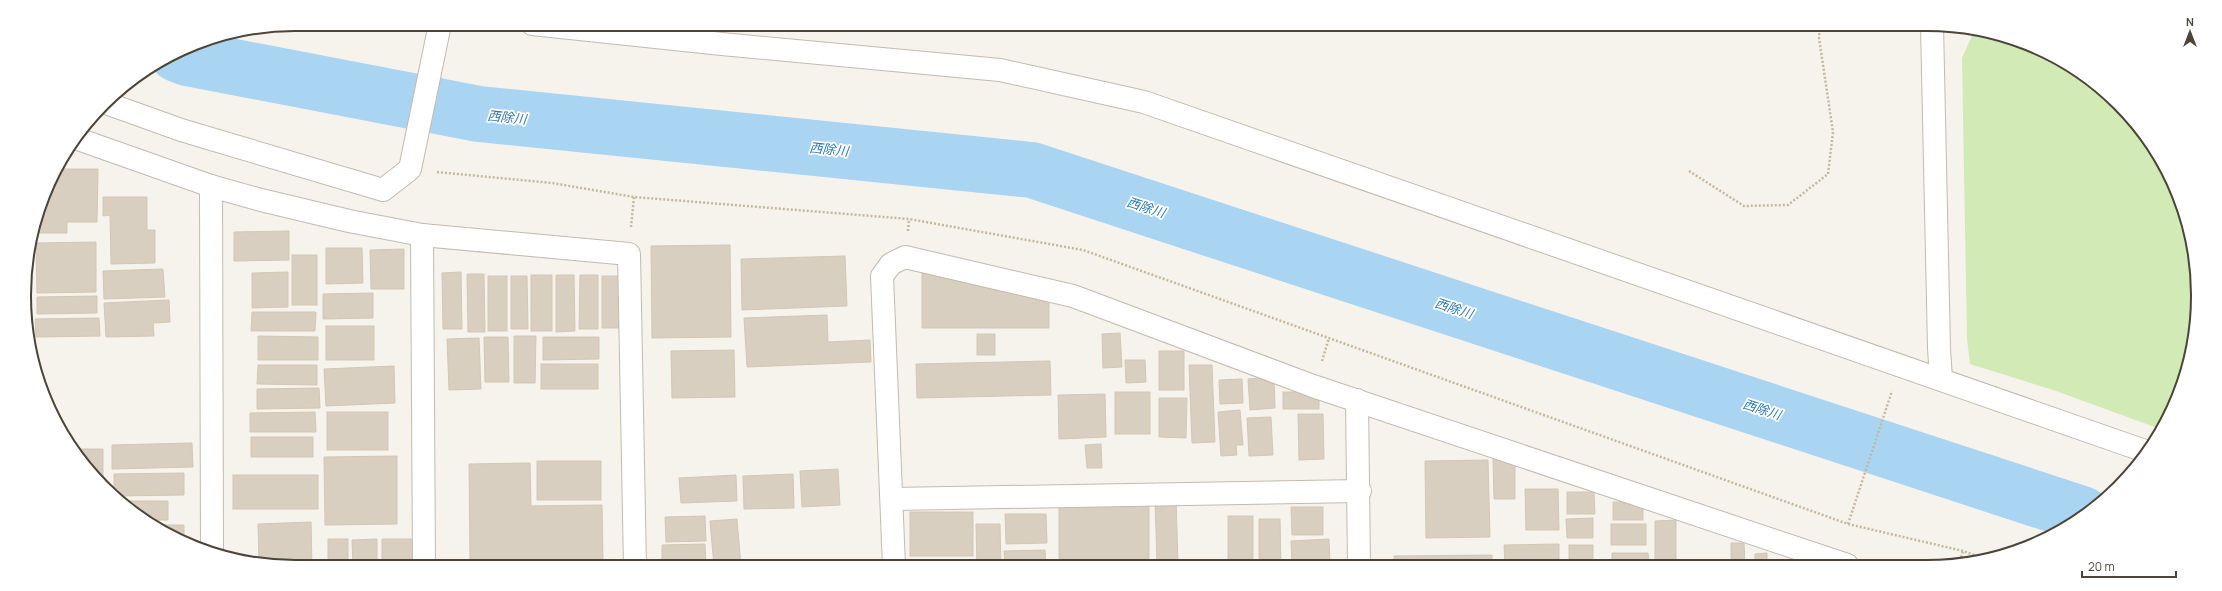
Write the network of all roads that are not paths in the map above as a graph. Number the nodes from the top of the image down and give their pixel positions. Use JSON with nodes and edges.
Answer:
{"nodes":[{"id":1,"x":439,"y":31,"type":"edge"},
{"id":2,"x":598,"y":31,"type":"edge"},
{"id":3,"x":1932,"y":31,"type":"edge"},
{"id":4,"x":112,"y":105,"type":"edge"},
{"id":5,"x":82,"y":140,"type":"edge"},
{"id":6,"x":211,"y":186,"type":"junction"},
{"id":7,"x":422,"y":235,"type":"junction"},
{"id":8,"x":1941,"y":379,"type":"junction"},
{"id":9,"x":1358,"y":400,"type":"junction"},
{"id":10,"x":2141,"y":450,"type":"edge"},
{"id":11,"x":1360,"y":491,"type":"junction"},
{"id":12,"x":892,"y":498,"type":"junction"},
{"id":13,"x":212,"y":547,"type":"edge"},
{"id":14,"x":424,"y":560,"type":"edge"},
{"id":15,"x":635,"y":560,"type":"edge"},
{"id":16,"x":894,"y":560,"type":"edge"},
{"id":17,"x":1360,"y":560,"type":"edge"},
{"id":18,"x":1829,"y":560,"type":"edge"}],
"edges":[{"from":1,"to":4,"type":"street"},
{"from":2,"to":8,"type":"street"},
{"from":3,"to":8,"type":"street"},
{"from":5,"to":6,"type":"street"},
{"from":6,"to":7,"type":"street"},
{"from":6,"to":13,"type":"street"},
{"from":7,"to":14,"type":"street"},
{"from":7,"to":15,"type":"street"},
{"from":8,"to":10,"type":"street"},
{"from":9,"to":11,"type":"street"},
{"from":9,"to":12,"type":"street"},
{"from":9,"to":18,"type":"street"},
{"from":11,"to":12,"type":"street"},
{"from":11,"to":17,"type":"street"},
{"from":12,"to":16,"type":"street"}]}
